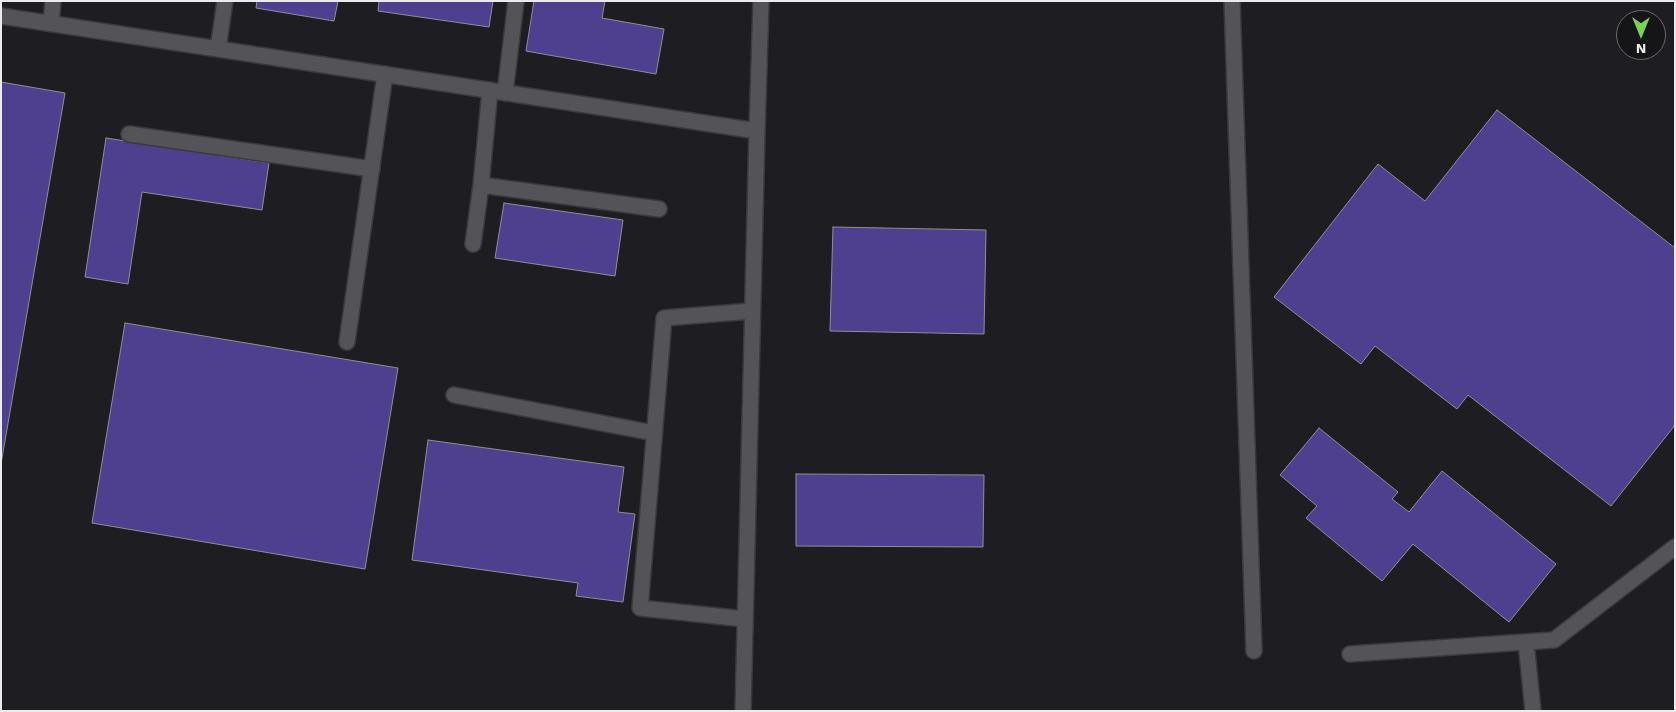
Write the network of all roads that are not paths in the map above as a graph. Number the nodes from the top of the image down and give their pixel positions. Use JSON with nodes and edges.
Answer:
{"nodes":[{"id":1,"x":53,"y":1,"type":"edge"},
{"id":2,"x":225,"y":1,"type":"edge"},
{"id":3,"x":516,"y":1,"type":"edge"},
{"id":4,"x":762,"y":1,"type":"edge"},
{"id":5,"x":1232,"y":1,"type":"edge"},
{"id":6,"x":1,"y":16,"type":"edge"},
{"id":7,"x":51,"y":24,"type":"junction"},
{"id":8,"x":218,"y":49,"type":"junction"},
{"id":9,"x":385,"y":74,"type":"junction"},
{"id":10,"x":490,"y":90,"type":"junction"},
{"id":11,"x":505,"y":93,"type":"junction"},
{"id":12,"x":757,"y":131,"type":"junction"},
{"id":13,"x":129,"y":134,"type":"dead end"},
{"id":14,"x":372,"y":170,"type":"junction"},
{"id":15,"x":481,"y":185,"type":"junction"},
{"id":16,"x":658,"y":209,"type":"dead end"},
{"id":17,"x":473,"y":244,"type":"dead end"},
{"id":18,"x":752,"y":311,"type":"junction"},
{"id":19,"x":347,"y":342,"type":"dead end"},
{"id":20,"x":454,"y":395,"type":"dead end"},
{"id":21,"x":654,"y":433,"type":"junction"},
{"id":22,"x":1675,"y":547,"type":"edge"},
{"id":23,"x":745,"y":619,"type":"junction"},
{"id":24,"x":1526,"y":642,"type":"junction"},
{"id":25,"x":1254,"y":650,"type":"dead end"},
{"id":26,"x":1350,"y":654,"type":"dead end"},
{"id":27,"x":743,"y":711,"type":"edge"},
{"id":28,"x":1533,"y":711,"type":"edge"}],
"edges":[{"from":1,"to":7,"type":"lane"},
{"from":2,"to":8,"type":"lane"},
{"from":3,"to":11,"type":"lane"},
{"from":4,"to":12,"type":"lane"},
{"from":5,"to":25,"type":"lane"},
{"from":6,"to":7,"type":"lane"},
{"from":7,"to":8,"type":"lane"},
{"from":8,"to":9,"type":"lane"},
{"from":9,"to":10,"type":"lane"},
{"from":9,"to":14,"type":"lane"},
{"from":10,"to":11,"type":"lane"},
{"from":10,"to":15,"type":"lane"},
{"from":11,"to":12,"type":"lane"},
{"from":12,"to":18,"type":"lane"},
{"from":13,"to":14,"type":"lane"},
{"from":14,"to":19,"type":"lane"},
{"from":15,"to":16,"type":"lane"},
{"from":15,"to":17,"type":"lane"},
{"from":18,"to":21,"type":"lane"},
{"from":18,"to":23,"type":"lane"},
{"from":20,"to":21,"type":"lane"},
{"from":21,"to":23,"type":"lane"},
{"from":22,"to":24,"type":"lane"},
{"from":23,"to":27,"type":"lane"},
{"from":24,"to":26,"type":"lane"},
{"from":24,"to":28,"type":"lane"}]}
